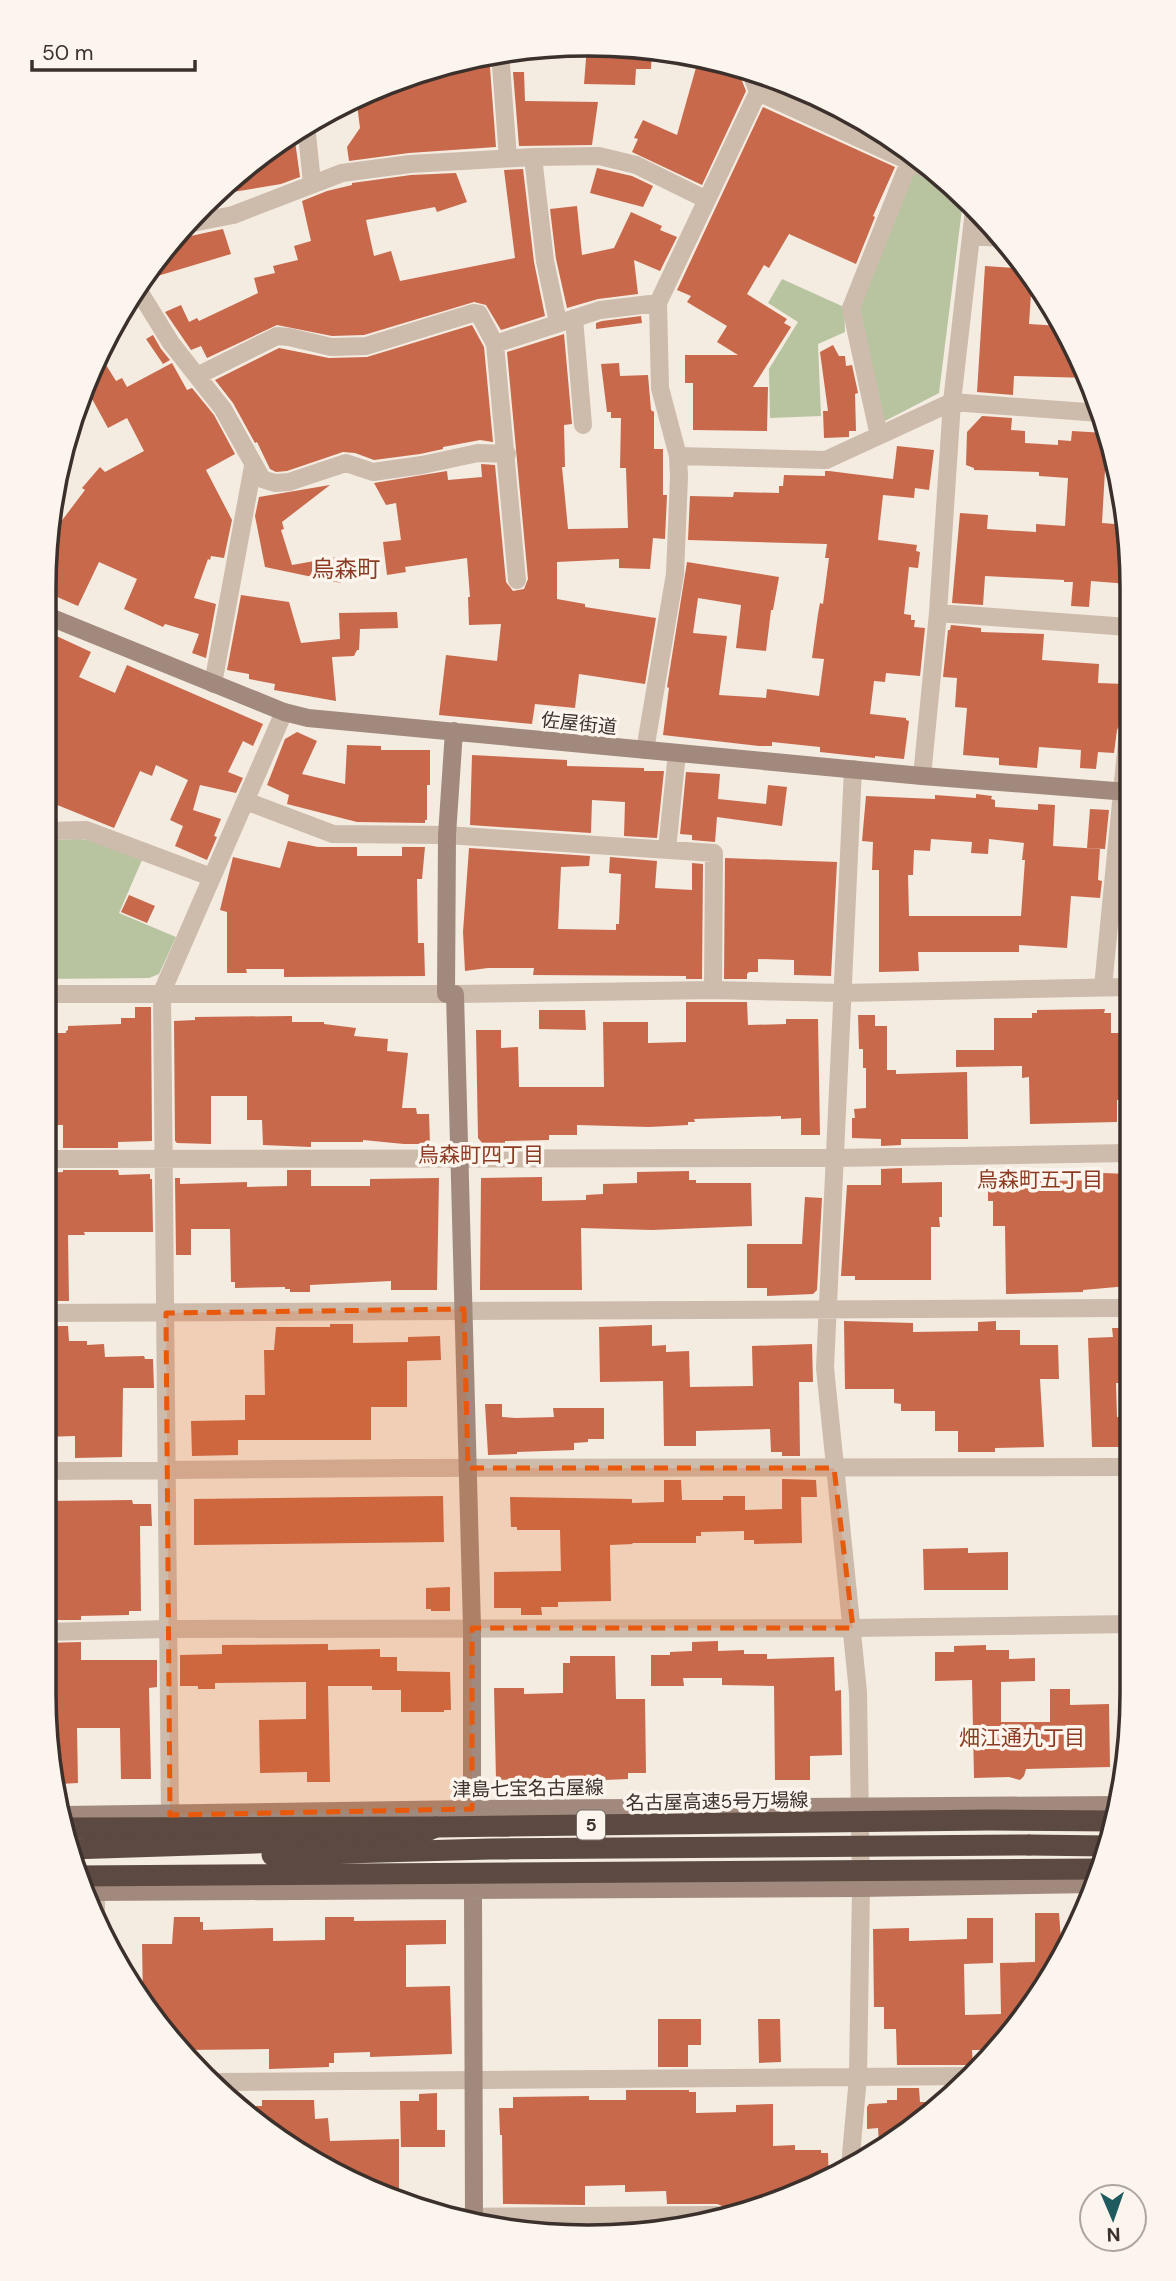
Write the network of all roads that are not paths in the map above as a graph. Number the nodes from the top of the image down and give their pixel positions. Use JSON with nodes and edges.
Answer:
{"nodes":[{"id":1,"x":501,"y":64,"type":"edge"},
{"id":2,"x":755,"y":83,"type":"edge"},
{"id":3,"x":758,"y":92,"type":"junction"},
{"id":4,"x":307,"y":136,"type":"edge"},
{"id":5,"x":893,"y":152,"type":"edge"},
{"id":6,"x":533,"y":157,"type":"junction"},
{"id":7,"x":508,"y":159,"type":"junction"},
{"id":8,"x":909,"y":164,"type":"edge"},
{"id":9,"x":312,"y":183,"type":"junction"},
{"id":10,"x":707,"y":200,"type":"junction"},
{"id":11,"x":204,"y":221,"type":"edge"},
{"id":12,"x":973,"y":221,"type":"edge"},
{"id":13,"x":971,"y":236,"type":"junction"},
{"id":14,"x":988,"y":237,"type":"edge"},
{"id":15,"x":142,"y":298,"type":"edge"},
{"id":16,"x":659,"y":303,"type":"junction"},
{"id":17,"x":566,"y":320,"type":"junction"},
{"id":18,"x":495,"y":344,"type":"junction"},
{"id":19,"x":197,"y":376,"type":"junction"},
{"id":20,"x":952,"y":402,"type":"junction"},
{"id":21,"x":1090,"y":412,"type":"edge"},
{"id":22,"x":583,"y":425,"type":"dead end"},
{"id":23,"x":879,"y":436,"type":"junction"},
{"id":24,"x":507,"y":454,"type":"junction"},
{"id":25,"x":678,"y":456,"type":"junction"},
{"id":26,"x":253,"y":466,"type":"junction"},
{"id":27,"x":517,"y":580,"type":"dead end"},
{"id":28,"x":938,"y":613,"type":"junction"},
{"id":29,"x":56,"y":620,"type":"edge"},
{"id":30,"x":1120,"y":626,"type":"edge"},
{"id":31,"x":213,"y":684,"type":"junction"},
{"id":32,"x":284,"y":712,"type":"junction"},
{"id":33,"x":454,"y":732,"type":"junction"},
{"id":34,"x":645,"y":750,"type":"junction"},
{"id":35,"x":677,"y":753,"type":"junction"},
{"id":36,"x":853,"y":769,"type":"junction"},
{"id":37,"x":922,"y":776,"type":"junction"},
{"id":38,"x":1120,"y":792,"type":"edge"},
{"id":39,"x":246,"y":801,"type":"junction"},
{"id":40,"x":56,"y":831,"type":"edge"},
{"id":41,"x":447,"y":835,"type":"junction"},
{"id":42,"x":1120,"y":836,"type":"edge"},
{"id":43,"x":667,"y":849,"type":"junction"},
{"id":44,"x":211,"y":877,"type":"junction"},
{"id":45,"x":1103,"y":987,"type":"junction"},
{"id":46,"x":1120,"y":987,"type":"edge"},
{"id":47,"x":713,"y":990,"type":"junction"},
{"id":48,"x":162,"y":992,"type":"junction"},
{"id":49,"x":843,"y":993,"type":"junction"},
{"id":50,"x":56,"y":994,"type":"edge"},
{"id":51,"x":450,"y":994,"type":"junction"},
{"id":52,"x":1120,"y":1153,"type":"edge"},
{"id":53,"x":459,"y":1157,"type":"junction"},
{"id":54,"x":164,"y":1158,"type":"junction"},
{"id":55,"x":835,"y":1158,"type":"junction"},
{"id":56,"x":56,"y":1159,"type":"edge"},
{"id":57,"x":1120,"y":1308,"type":"edge"},
{"id":58,"x":464,"y":1309,"type":"junction"},
{"id":59,"x":827,"y":1311,"type":"junction"},
{"id":60,"x":56,"y":1313,"type":"edge"},
{"id":61,"x":166,"y":1313,"type":"junction"},
{"id":62,"x":1120,"y":1466,"type":"edge"},
{"id":63,"x":468,"y":1468,"type":"junction"},
{"id":64,"x":834,"y":1468,"type":"junction"},
{"id":65,"x":56,"y":1471,"type":"edge"},
{"id":66,"x":167,"y":1471,"type":"junction"},
{"id":67,"x":1120,"y":1624,"type":"edge"},
{"id":68,"x":472,"y":1628,"type":"junction"},
{"id":69,"x":853,"y":1628,"type":"junction"},
{"id":70,"x":169,"y":1629,"type":"junction"},
{"id":71,"x":56,"y":1632,"type":"edge"},
{"id":72,"x":1108,"y":1805,"type":"edge"},
{"id":73,"x":860,"y":1806,"type":"junction"},
{"id":74,"x":471,"y":1809,"type":"junction"},
{"id":75,"x":70,"y":1815,"type":"edge"},
{"id":76,"x":170,"y":1815,"type":"junction"},
{"id":77,"x":1104,"y":1821,"type":"edge"},
{"id":78,"x":73,"y":1828,"type":"edge"},
{"id":79,"x":436,"y":1828,"type":"junction"},
{"id":80,"x":1097,"y":1846,"type":"edge"},
{"id":81,"x":79,"y":1849,"type":"edge"},
{"id":82,"x":83,"y":1862,"type":"edge"},
{"id":83,"x":1090,"y":1869,"type":"edge"},
{"id":84,"x":88,"y":1876,"type":"edge"},
{"id":85,"x":1085,"y":1884,"type":"edge"},
{"id":86,"x":861,"y":1888,"type":"junction"},
{"id":87,"x":473,"y":1890,"type":"junction"},
{"id":88,"x":94,"y":1892,"type":"edge"},
{"id":89,"x":957,"y":2076,"type":"edge"},
{"id":90,"x":858,"y":2077,"type":"junction"},
{"id":91,"x":474,"y":2080,"type":"junction"},
{"id":92,"x":225,"y":2082,"type":"edge"},
{"id":93,"x":851,"y":2156,"type":"edge"},
{"id":94,"x":474,"y":2213,"type":"edge"},
{"id":95,"x":530,"y":2221,"type":"edge"},
{"id":96,"x":628,"y":2223,"type":"edge"}],
"edges":[{"from":1,"to":7,"type":"street"},
{"from":2,"to":3,"type":"street"},
{"from":3,"to":5,"type":"street"},
{"from":3,"to":10,"type":"street"},
{"from":4,"to":9,"type":"street"},
{"from":6,"to":7,"type":"street"},
{"from":6,"to":10,"type":"street"},
{"from":6,"to":17,"type":"street"},
{"from":7,"to":9,"type":"street"},
{"from":8,"to":23,"type":"street"},
{"from":9,"to":11,"type":"street"},
{"from":10,"to":16,"type":"street"},
{"from":12,"to":13,"type":"street"},
{"from":13,"to":14,"type":"street"},
{"from":13,"to":20,"type":"street"},
{"from":15,"to":19,"type":"street"},
{"from":16,"to":17,"type":"street"},
{"from":16,"to":25,"type":"street"},
{"from":17,"to":18,"type":"street"},
{"from":17,"to":22,"type":"street"},
{"from":18,"to":19,"type":"street"},
{"from":18,"to":24,"type":"street"},
{"from":19,"to":26,"type":"street"},
{"from":20,"to":21,"type":"street"},
{"from":20,"to":23,"type":"street"},
{"from":20,"to":28,"type":"street"},
{"from":23,"to":25,"type":"street"},
{"from":24,"to":26,"type":"street"},
{"from":24,"to":27,"type":"street"},
{"from":25,"to":34,"type":"street"},
{"from":26,"to":31,"type":"street"},
{"from":28,"to":30,"type":"street"},
{"from":28,"to":37,"type":"street"},
{"from":29,"to":31,"type":"street","name":"佐屋街道"},
{"from":31,"to":32,"type":"street","name":"佐屋街道"},
{"from":32,"to":33,"type":"street","name":"佐屋街道"},
{"from":32,"to":39,"type":"street"},
{"from":33,"to":34,"type":"street","name":"佐屋街道"},
{"from":33,"to":41,"type":"street"},
{"from":34,"to":35,"type":"street","name":"佐屋街道"},
{"from":35,"to":36,"type":"street","name":"佐屋街道"},
{"from":35,"to":43,"type":"street"},
{"from":36,"to":37,"type":"street","name":"佐屋街道"},
{"from":36,"to":49,"type":"street"},
{"from":37,"to":38,"type":"street","name":"佐屋街道"},
{"from":39,"to":41,"type":"street"},
{"from":39,"to":44,"type":"street"},
{"from":40,"to":44,"type":"street"},
{"from":41,"to":43,"type":"street"},
{"from":41,"to":51,"type":"street"},
{"from":42,"to":45,"type":"street"},
{"from":43,"to":47,"type":"street"},
{"from":44,"to":48,"type":"street"},
{"from":45,"to":46,"type":"street"},
{"from":45,"to":49,"type":"street"},
{"from":47,"to":49,"type":"street"},
{"from":47,"to":51,"type":"street"},
{"from":48,"to":50,"type":"street"},
{"from":48,"to":51,"type":"street"},
{"from":48,"to":54,"type":"street"},
{"from":49,"to":55,"type":"street"},
{"from":51,"to":53,"type":"street"},
{"from":52,"to":55,"type":"street"},
{"from":53,"to":54,"type":"street"},
{"from":53,"to":55,"type":"street"},
{"from":53,"to":58,"type":"street"},
{"from":54,"to":56,"type":"street"},
{"from":54,"to":61,"type":"street"},
{"from":55,"to":59,"type":"street"},
{"from":57,"to":59,"type":"street"},
{"from":58,"to":59,"type":"street"},
{"from":58,"to":61,"type":"street"},
{"from":58,"to":63,"type":"street"},
{"from":59,"to":64,"type":"street"},
{"from":60,"to":61,"type":"street"},
{"from":61,"to":66,"type":"street"},
{"from":62,"to":64,"type":"street"},
{"from":63,"to":64,"type":"street"},
{"from":63,"to":66,"type":"street"},
{"from":63,"to":68,"type":"street"},
{"from":64,"to":69,"type":"street"},
{"from":65,"to":66,"type":"street"},
{"from":66,"to":70,"type":"street"},
{"from":67,"to":69,"type":"street"},
{"from":68,"to":69,"type":"street"},
{"from":68,"to":70,"type":"street"},
{"from":68,"to":74,"type":"street"},
{"from":69,"to":73,"type":"street"},
{"from":70,"to":71,"type":"street"},
{"from":70,"to":76,"type":"street"},
{"from":72,"to":73,"type":"street","name":"津島七宝名古屋線"},
{"from":73,"to":74,"type":"street","name":"津島七宝名古屋線"},
{"from":73,"to":86,"type":"street"},
{"from":74,"to":76,"type":"street","name":"津島七宝名古屋線"},
{"from":75,"to":76,"type":"street","name":"津島七宝名古屋線"},
{"from":77,"to":79,"type":"highway","name":"名古屋高速5号万場線","number":"5","bridge":true},
{"from":78,"to":79,"type":"highway","name":"名古屋高速5号万場線","number":"5","bridge":true},
{"from":79,"to":81,"type":"highway"},
{"from":80,"to":82,"type":"highway","bridge":true},
{"from":83,"to":84,"type":"highway","bridge":true},
{"from":85,"to":86,"type":"street"},
{"from":86,"to":87,"type":"street"},
{"from":86,"to":90,"type":"street"},
{"from":87,"to":88,"type":"street"},
{"from":87,"to":91,"type":"street"},
{"from":89,"to":90,"type":"street"},
{"from":90,"to":91,"type":"street"},
{"from":90,"to":93,"type":"street"},
{"from":91,"to":92,"type":"street"},
{"from":91,"to":94,"type":"street"},
{"from":95,"to":96,"type":"street"}]}
